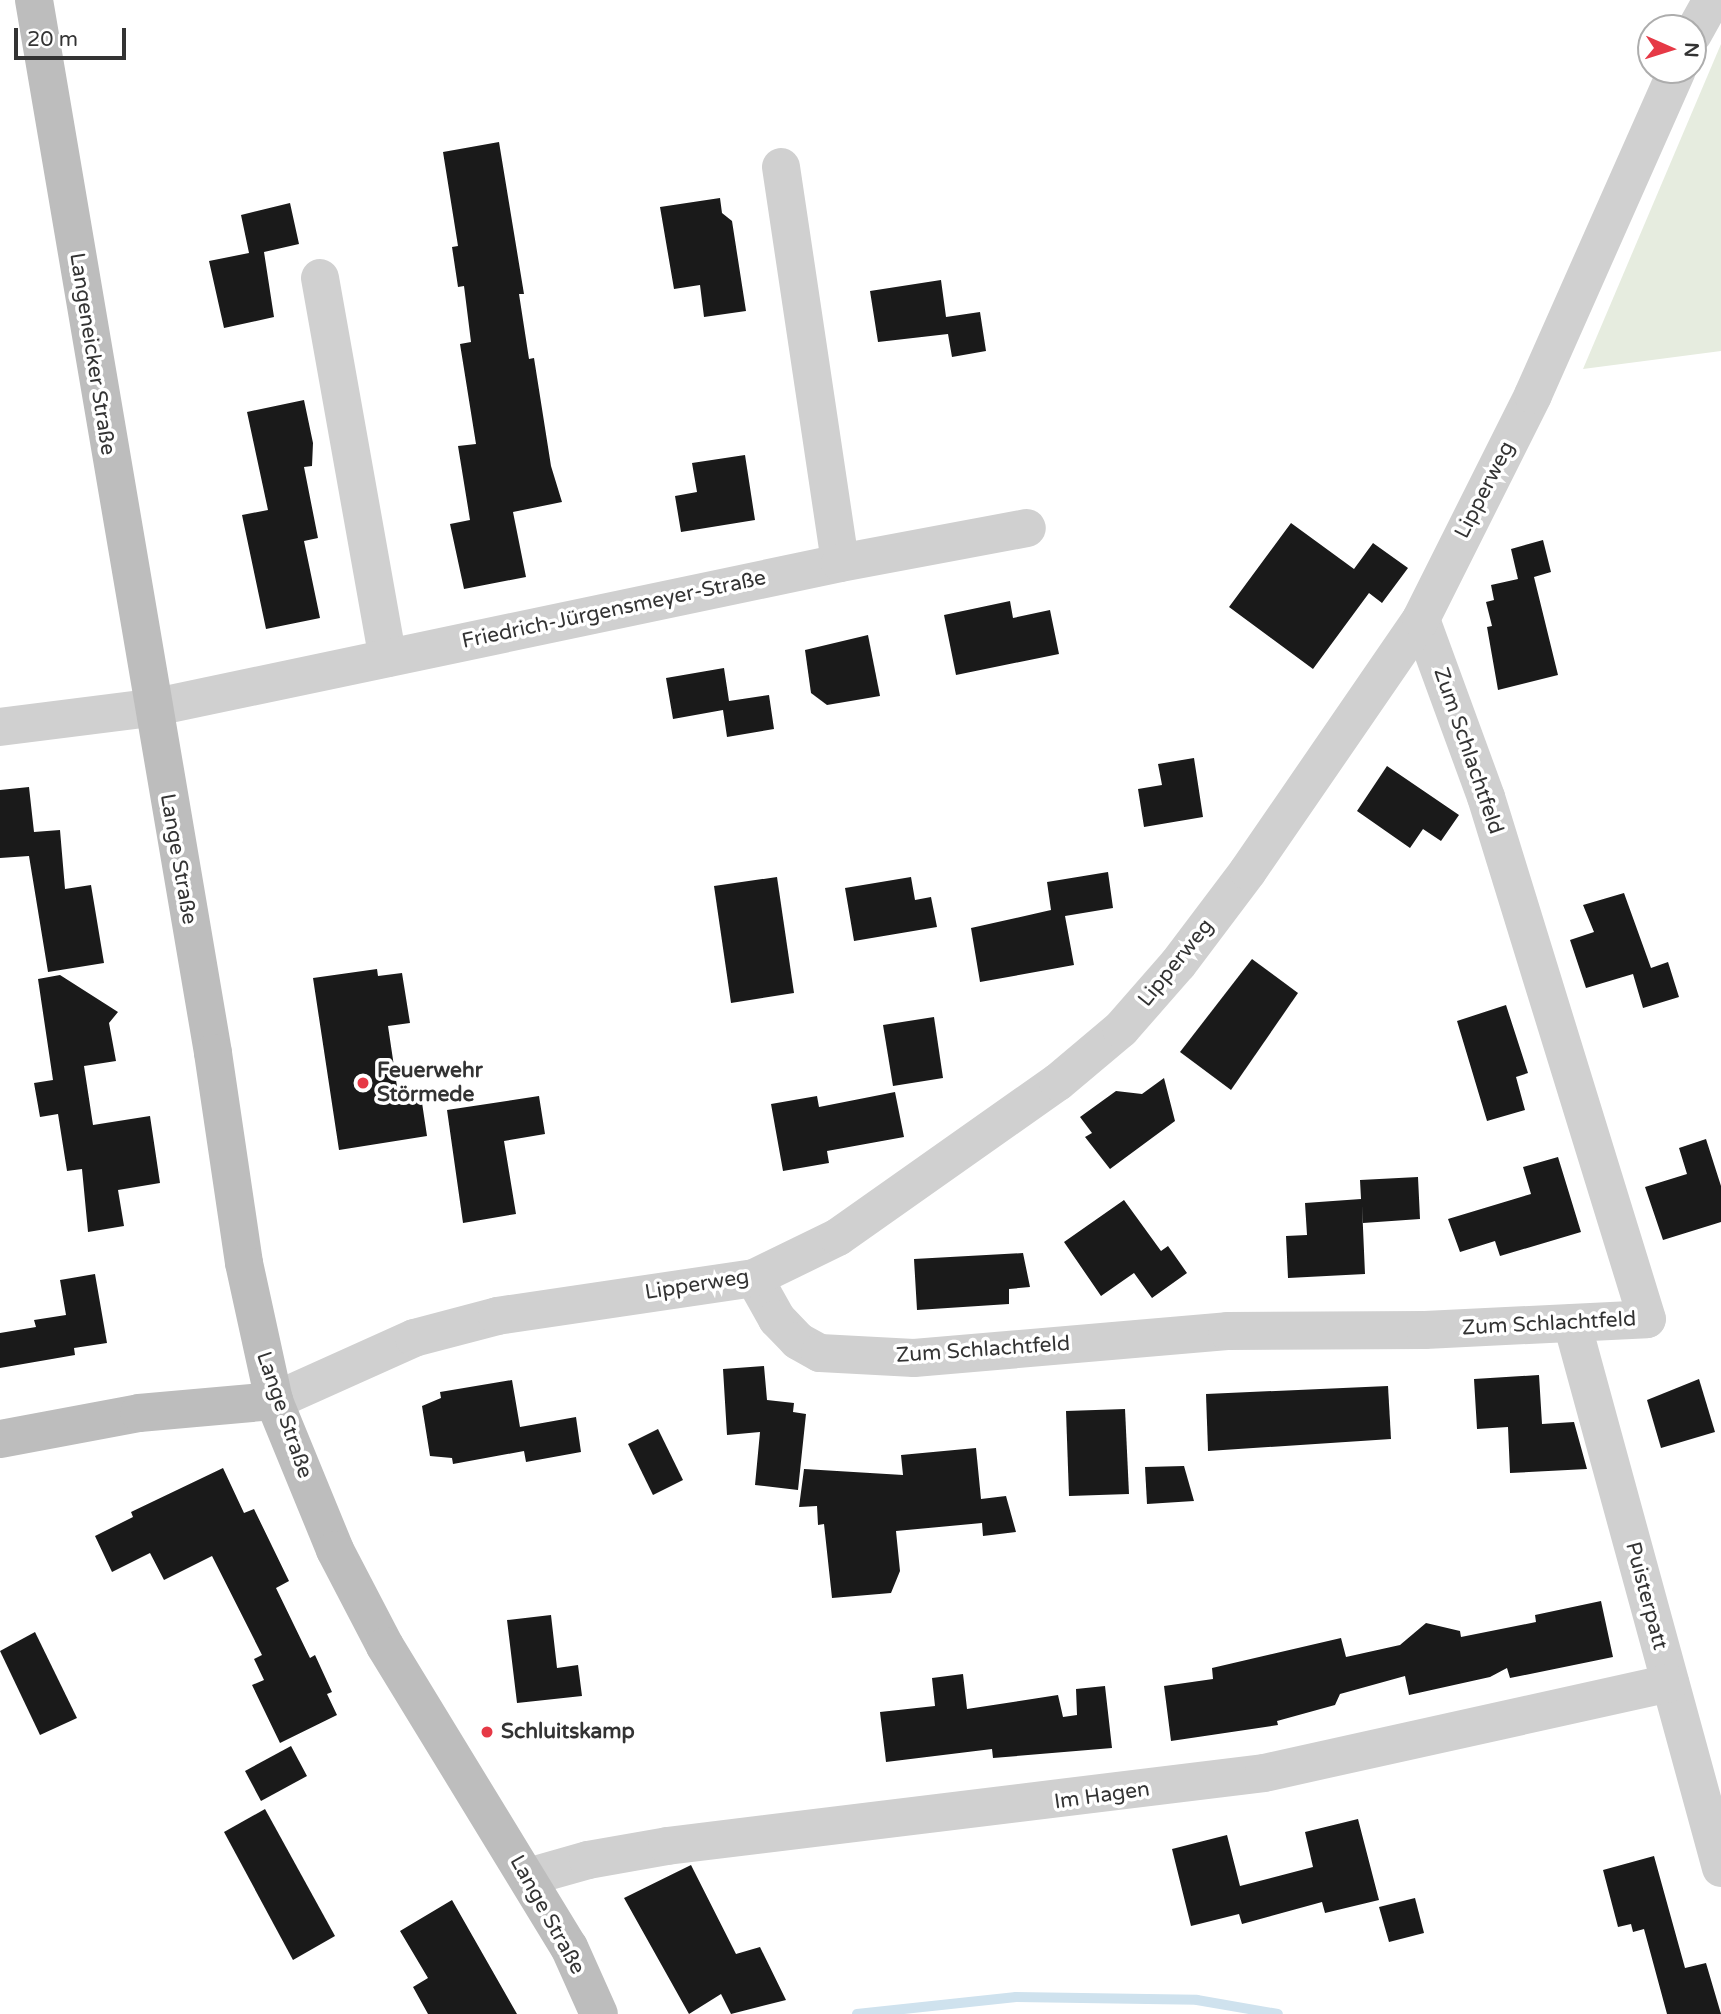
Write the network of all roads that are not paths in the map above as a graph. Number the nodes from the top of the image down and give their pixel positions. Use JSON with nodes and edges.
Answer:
{"nodes":[{"id":1,"x":34,"y":0,"type":"edge"},
{"id":2,"x":1671,"y":84,"type":"edge"},
{"id":3,"x":780,"y":167,"type":"dead end"},
{"id":4,"x":320,"y":278,"type":"dead end"},
{"id":5,"x":1027,"y":528,"type":"dead end"},
{"id":6,"x":840,"y":563,"type":"junction"},
{"id":7,"x":1421,"y":619,"type":"junction"},
{"id":8,"x":388,"y":658,"type":"junction"},
{"id":9,"x":151,"y":708,"type":"junction"},
{"id":10,"x":0,"y":727,"type":"edge"},
{"id":11,"x":754,"y":1278,"type":"junction"},
{"id":12,"x":1572,"y":1323,"type":"junction"},
{"id":13,"x":274,"y":1401,"type":"junction"},
{"id":14,"x":0,"y":1439,"type":"edge"},
{"id":15,"x":1670,"y":1684,"type":"junction"},
{"id":16,"x":1721,"y":1868,"type":"edge"},
{"id":17,"x":528,"y":1877,"type":"junction"},
{"id":18,"x":599,"y":2014,"type":"edge"}],
"edges":[{"from":1,"to":9,"type":"main road","name":"Langeneicker Straße"},
{"from":2,"to":7,"type":"street","name":"Lipperweg"},
{"from":3,"to":6,"type":"street"},
{"from":4,"to":8,"type":"street"},
{"from":5,"to":6,"type":"street","name":"Friedrich-Jürgensmeyer-Straße"},
{"from":6,"to":8,"type":"street","name":"Friedrich-Jürgensmeyer-Straße"},
{"from":7,"to":11,"type":"street","name":"Lipperweg"},
{"from":7,"to":12,"type":"street","name":"Zum Schlachtfeld"},
{"from":8,"to":9,"type":"street","name":"Friedrich-Jürgensmeyer-Straße"},
{"from":9,"to":10,"type":"street","name":"Friedrich-Jürgensmeyer-Straße"},
{"from":9,"to":13,"type":"main road","name":"Lange Straße"},
{"from":11,"to":12,"type":"street","name":"Zum Schlachtfeld"},
{"from":11,"to":13,"type":"street","name":"Lipperweg"},
{"from":12,"to":15,"type":"street","name":"Puisterpatt"},
{"from":13,"to":14,"type":"main road"},
{"from":13,"to":17,"type":"main road","name":"Lange Straße"},
{"from":15,"to":16,"type":"street","name":"Puisterpatt"},
{"from":15,"to":17,"type":"street","name":"Im Hagen"},
{"from":17,"to":18,"type":"main road","name":"Lange Straße"}]}
